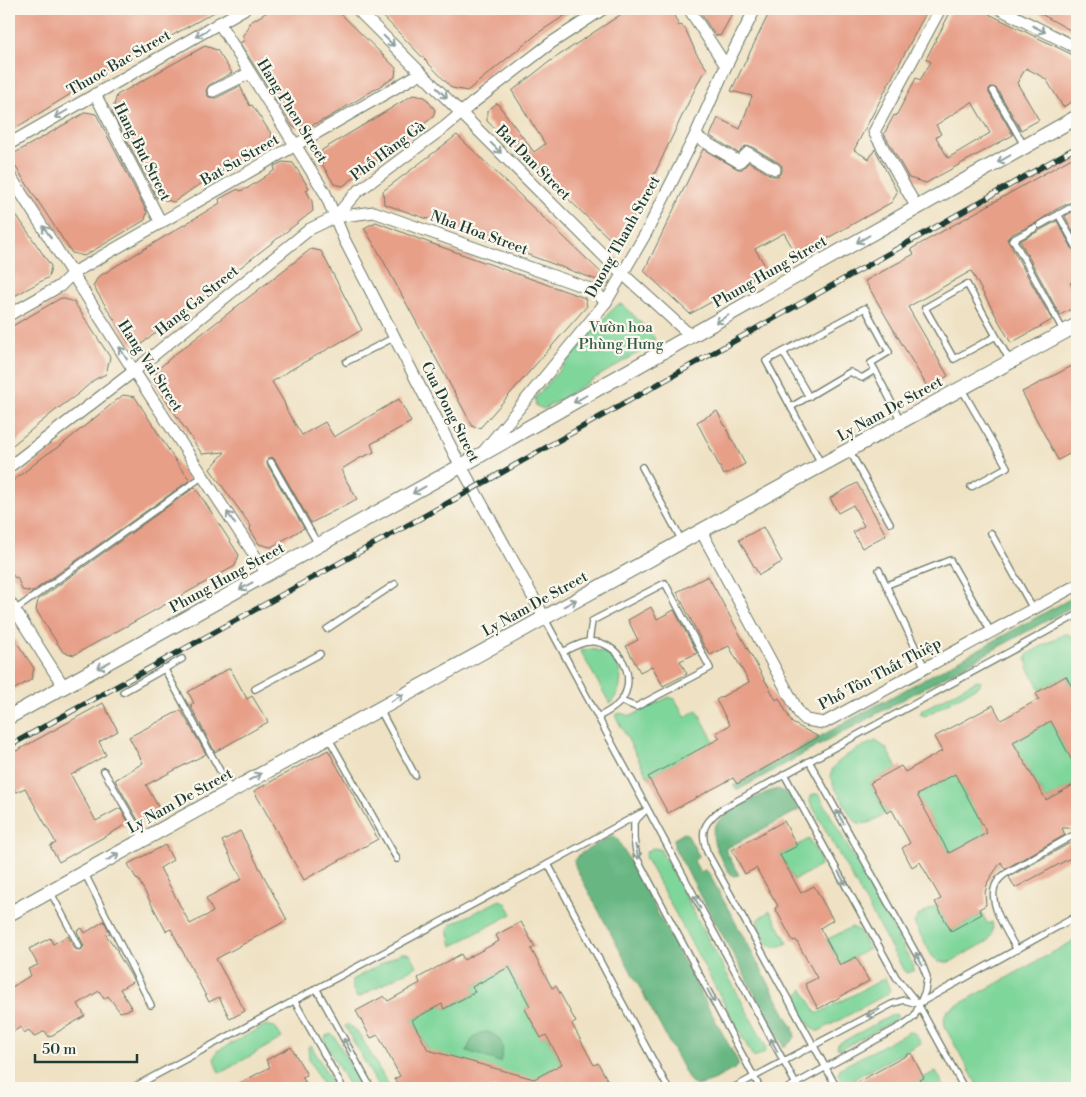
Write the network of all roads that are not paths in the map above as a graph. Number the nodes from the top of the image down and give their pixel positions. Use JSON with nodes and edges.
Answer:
{"nodes":[{"id":1,"x":244,"y":9,"type":"edge"},
{"id":2,"x":357,"y":9,"type":"edge"},
{"id":3,"x":603,"y":9,"type":"edge"},
{"id":4,"x":689,"y":9,"type":"edge"},
{"id":5,"x":754,"y":9,"type":"edge"},
{"id":6,"x":940,"y":9,"type":"edge"},
{"id":7,"x":1000,"y":9,"type":"edge"},
{"id":8,"x":219,"y":23,"type":"junction"},
{"id":9,"x":1077,"y":48,"type":"edge"},
{"id":10,"x":726,"y":66,"type":"junction"},
{"id":11,"x":250,"y":73,"type":"junction"},
{"id":12,"x":421,"y":73,"type":"junction"},
{"id":13,"x":213,"y":91,"type":"dead end"},
{"id":14,"x":993,"y":91,"type":"dead end"},
{"id":15,"x":95,"y":94,"type":"junction"},
{"id":16,"x":462,"y":114,"type":"junction"},
{"id":17,"x":1077,"y":117,"type":"edge"},
{"id":18,"x":695,"y":136,"type":"junction"},
{"id":19,"x":9,"y":144,"type":"edge"},
{"id":20,"x":296,"y":145,"type":"junction"},
{"id":21,"x":1025,"y":147,"type":"junction"},
{"id":22,"x":775,"y":169,"type":"dead end"},
{"id":23,"x":9,"y":174,"type":"edge"},
{"id":24,"x":1077,"y":204,"type":"edge"},
{"id":25,"x":917,"y":208,"type":"junction"},
{"id":26,"x":1058,"y":214,"type":"junction"},
{"id":27,"x":335,"y":217,"type":"junction"},
{"id":28,"x":161,"y":223,"type":"junction"},
{"id":29,"x":1077,"y":248,"type":"edge"},
{"id":30,"x":623,"y":272,"type":"junction"},
{"id":31,"x":73,"y":273,"type":"junction"},
{"id":32,"x":606,"y":302,"type":"junction"},
{"id":33,"x":9,"y":315,"type":"edge"},
{"id":34,"x":1077,"y":325,"type":"edge"},
{"id":35,"x":1064,"y":332,"type":"junction"},
{"id":36,"x":691,"y":336,"type":"junction"},
{"id":37,"x":996,"y":336,"type":"junction"},
{"id":38,"x":395,"y":337,"type":"junction"},
{"id":39,"x":783,"y":352,"type":"junction"},
{"id":40,"x":1010,"y":361,"type":"junction"},
{"id":41,"x":346,"y":362,"type":"dead end"},
{"id":42,"x":875,"y":370,"type":"junction"},
{"id":43,"x":134,"y":371,"type":"junction"},
{"id":44,"x":961,"y":388,"type":"junction"},
{"id":45,"x":809,"y":397,"type":"junction"},
{"id":46,"x":791,"y":407,"type":"junction"},
{"id":47,"x":901,"y":421,"type":"junction"},
{"id":48,"x":849,"y":450,"type":"junction"},
{"id":49,"x":480,"y":456,"type":"junction"},
{"id":50,"x":271,"y":462,"type":"dead end"},
{"id":51,"x":822,"y":465,"type":"junction"},
{"id":52,"x":461,"y":466,"type":"junction"},
{"id":53,"x":642,"y":466,"type":"dead end"},
{"id":54,"x":9,"y":467,"type":"edge"},
{"id":55,"x":203,"y":476,"type":"junction"},
{"id":56,"x":971,"y":487,"type":"dead end"},
{"id":57,"x":890,"y":523,"type":"dead end"},
{"id":58,"x":701,"y":531,"type":"junction"},
{"id":59,"x":992,"y":533,"type":"dead end"},
{"id":60,"x":682,"y":541,"type":"junction"},
{"id":61,"x":318,"y":546,"type":"junction"},
{"id":62,"x":879,"y":570,"type":"dead end"},
{"id":63,"x":267,"y":574,"type":"junction"},
{"id":64,"x":396,"y":584,"type":"dead end"},
{"id":65,"x":886,"y":585,"type":"junction"},
{"id":66,"x":1077,"y":585,"type":"edge"},
{"id":67,"x":12,"y":606,"type":"edge"},
{"id":68,"x":1033,"y":609,"type":"junction"},
{"id":69,"x":1077,"y":615,"type":"edge"},
{"id":70,"x":544,"y":617,"type":"junction"},
{"id":71,"x":327,"y":629,"type":"dead end"},
{"id":72,"x":991,"y":632,"type":"junction"},
{"id":73,"x":589,"y":642,"type":"junction"},
{"id":74,"x":562,"y":652,"type":"junction"},
{"id":75,"x":320,"y":654,"type":"dead end"},
{"id":76,"x":182,"y":659,"type":"dead end"},
{"id":77,"x":164,"y":668,"type":"junction"},
{"id":78,"x":925,"y":668,"type":"junction"},
{"id":79,"x":64,"y":687,"type":"junction"},
{"id":80,"x":255,"y":689,"type":"dead end"},
{"id":81,"x":123,"y":692,"type":"dead end"},
{"id":82,"x":621,"y":701,"type":"junction"},
{"id":83,"x":379,"y":708,"type":"junction"},
{"id":84,"x":9,"y":717,"type":"edge"},
{"id":85,"x":598,"y":717,"type":"junction"},
{"id":86,"x":328,"y":737,"type":"junction"},
{"id":87,"x":809,"y":761,"type":"junction"},
{"id":88,"x":104,"y":771,"type":"dead end"},
{"id":89,"x":784,"y":774,"type":"junction"},
{"id":90,"x":415,"y":775,"type":"dead end"},
{"id":91,"x":231,"y":791,"type":"junction"},
{"id":92,"x":647,"y":809,"type":"junction"},
{"id":93,"x":1077,"y":835,"type":"edge"},
{"id":94,"x":144,"y":840,"type":"junction"},
{"id":95,"x":396,"y":859,"type":"dead end"},
{"id":96,"x":548,"y":864,"type":"junction"},
{"id":97,"x":84,"y":872,"type":"junction"},
{"id":98,"x":50,"y":891,"type":"junction"},
{"id":99,"x":9,"y":914,"type":"edge"},
{"id":100,"x":1077,"y":916,"type":"edge"},
{"id":101,"x":79,"y":946,"type":"dead end"},
{"id":102,"x":1017,"y":950,"type":"junction"},
{"id":103,"x":316,"y":988,"type":"junction"},
{"id":104,"x":294,"y":1000,"type":"junction"},
{"id":105,"x":918,"y":1004,"type":"junction"},
{"id":106,"x":151,"y":1005,"type":"dead end"},
{"id":107,"x":813,"y":1045,"type":"junction"},
{"id":108,"x":783,"y":1061,"type":"junction"},
{"id":109,"x":826,"y":1068,"type":"junction"},
{"id":110,"x":754,"y":1077,"type":"junction"},
{"id":111,"x":797,"y":1086,"type":"edge"},
{"id":112,"x":132,"y":1088,"type":"edge"},
{"id":113,"x":343,"y":1088,"type":"edge"},
{"id":114,"x":370,"y":1088,"type":"edge"},
{"id":115,"x":668,"y":1088,"type":"edge"},
{"id":116,"x":733,"y":1088,"type":"edge"},
{"id":117,"x":760,"y":1088,"type":"edge"},
{"id":118,"x":788,"y":1088,"type":"edge"},
{"id":119,"x":837,"y":1088,"type":"edge"},
{"id":120,"x":964,"y":1088,"type":"edge"}],
"edges":[{"from":1,"to":8,"type":"street","name":"Thuoc Bac Street"},
{"from":2,"to":12,"type":"street","name":"Bat Dan Street","one_way":true},
{"from":3,"to":16,"type":"street","name":"Phố Hàng Gà"},
{"from":4,"to":10,"type":"street"},
{"from":5,"to":10,"type":"street","name":"Duong Thanh Street"},
{"from":6,"to":25,"type":"street"},
{"from":7,"to":9,"type":"street","one_way":true},
{"from":8,"to":11,"type":"street","name":"Hang Phen Street"},
{"from":8,"to":15,"type":"street","name":"Thuoc Bac Street","one_way":true},
{"from":10,"to":18,"type":"street","name":"Duong Thanh Street"},
{"from":11,"to":13,"type":"street"},
{"from":11,"to":20,"type":"street","name":"Hang Phen Street"},
{"from":12,"to":16,"type":"street","name":"Bat Dan Street","one_way":true},
{"from":12,"to":20,"type":"street","name":"Bat Su Street"},
{"from":14,"to":21,"type":"lane"},
{"from":15,"to":19,"type":"street","name":"Thuoc Bac Street","one_way":true},
{"from":15,"to":28,"type":"street","name":"Hang But Street"},
{"from":16,"to":27,"type":"street","name":"Phố Hàng Gà"},
{"from":16,"to":30,"type":"street","name":"Bat Dan Street","one_way":true},
{"from":17,"to":21,"type":"street","name":"Phung Hung Street"},
{"from":18,"to":22,"type":"street"},
{"from":18,"to":30,"type":"street","name":"Duong Thanh Street"},
{"from":20,"to":27,"type":"street","name":"Hang Phen Street"},
{"from":20,"to":28,"type":"street","name":"Bat Su Street"},
{"from":21,"to":25,"type":"street","name":"Phung Hung Street","one_way":true},
{"from":31,"to":23,"type":"street","name":"Hang Vai Street","one_way":true},
{"from":24,"to":26,"type":"lane"},
{"from":25,"to":36,"type":"street","name":"Phung Hung Street","one_way":true},
{"from":26,"to":29,"type":"lane"},
{"from":26,"to":35,"type":"lane"},
{"from":27,"to":32,"type":"street","name":"Nha Hoa Street"},
{"from":27,"to":38,"type":"street","name":"Cua Dong Street"},
{"from":27,"to":43,"type":"street","name":"Hang Ga Street"},
{"from":28,"to":31,"type":"street","name":"Bat Su Street"},
{"from":30,"to":32,"type":"street","name":"Duong Thanh Street"},
{"from":30,"to":36,"type":"street","name":"Bat Dan Street"},
{"from":31,"to":33,"type":"street","name":"Bat Su Street"},
{"from":43,"to":31,"type":"street","name":"Hang Vai Street","one_way":true},
{"from":32,"to":49,"type":"street","name":"Duong Thanh Street"},
{"from":34,"to":35,"type":"street","name":"Ly Nam De Street"},
{"from":35,"to":40,"type":"street","name":"Ly Nam De Street"},
{"from":36,"to":49,"type":"street","name":"Phung Hung Street","one_way":true},
{"from":37,"to":37,"type":"lane"},
{"from":37,"to":40,"type":"lane"},
{"from":38,"to":41,"type":"lane"},
{"from":38,"to":52,"type":"street","name":"Cua Dong Street"},
{"from":39,"to":42,"type":"lane"},
{"from":39,"to":45,"type":"lane"},
{"from":39,"to":46,"type":"lane"},
{"from":40,"to":44,"type":"street","name":"Ly Nam De Street"},
{"from":42,"to":45,"type":"lane"},
{"from":42,"to":47,"type":"lane"},
{"from":43,"to":54,"type":"street","name":"Hang Ga Street"},
{"from":43,"to":55,"type":"street","name":"Hang Vai Street"},
{"from":44,"to":47,"type":"street","name":"Ly Nam De Street"},
{"from":44,"to":56,"type":"lane"},
{"from":45,"to":46,"type":"lane"},
{"from":46,"to":51,"type":"lane"},
{"from":47,"to":48,"type":"street","name":"Ly Nam De Street"},
{"from":48,"to":51,"type":"street","name":"Ly Nam De Street"},
{"from":48,"to":57,"type":"lane"},
{"from":49,"to":52,"type":"street","name":"Phung Hung Street"},
{"from":50,"to":61,"type":"lane"},
{"from":51,"to":58,"type":"street","name":"Ly Nam De Street"},
{"from":52,"to":61,"type":"street","name":"Phung Hung Street","one_way":true},
{"from":52,"to":70,"type":"street","name":"Cua Dong Street"},
{"from":53,"to":60,"type":"lane"},
{"from":63,"to":55,"type":"street","name":"Hang Vai Street","one_way":true},
{"from":55,"to":67,"type":"lane"},
{"from":58,"to":60,"type":"street","name":"Ly Nam De Street"},
{"from":58,"to":78,"type":"street","name":"Phố Tôn Thất Thiệp"},
{"from":59,"to":68,"type":"lane"},
{"from":70,"to":60,"type":"street","name":"Ly Nam De Street","one_way":true},
{"from":61,"to":63,"type":"street","name":"Phung Hung Street"},
{"from":62,"to":65,"type":"lane"},
{"from":63,"to":79,"type":"street","name":"Phung Hung Street","one_way":true},
{"from":64,"to":71,"type":"lane"},
{"from":65,"to":72,"type":"lane"},
{"from":65,"to":78,"type":"lane"},
{"from":66,"to":68,"type":"street","name":"Phố Tôn Thất Thiệp"},
{"from":67,"to":79,"type":"street"},
{"from":68,"to":72,"type":"street","name":"Phố Tôn Thất Thiệp"},
{"from":69,"to":87,"type":"lane"},
{"from":70,"to":74,"type":"lane"},
{"from":83,"to":70,"type":"street","name":"Ly Nam De Street","one_way":true},
{"from":72,"to":78,"type":"street","name":"Phố Tôn Thất Thiệp"},
{"from":73,"to":74,"type":"lane"},
{"from":73,"to":82,"type":"lane"},
{"from":73,"to":82,"type":"lane"},
{"from":74,"to":85,"type":"lane"},
{"from":75,"to":80,"type":"lane"},
{"from":76,"to":77,"type":"lane"},
{"from":77,"to":81,"type":"lane"},
{"from":77,"to":91,"type":"lane"},
{"from":79,"to":84,"type":"street","name":"Phung Hung Street"},
{"from":82,"to":85,"type":"lane"},
{"from":83,"to":86,"type":"street","name":"Ly Nam De Street"},
{"from":83,"to":90,"type":"lane"},
{"from":85,"to":92,"type":"lane"},
{"from":91,"to":86,"type":"street","name":"Ly Nam De Street","one_way":true},
{"from":86,"to":95,"type":"lane"},
{"from":87,"to":89,"type":"lane"},
{"from":105,"to":87,"type":"lane","one_way":true},
{"from":88,"to":94,"type":"lane"},
{"from":89,"to":105,"type":"lane","one_way":true},
{"from":89,"to":107,"type":"lane"},
{"from":91,"to":94,"type":"street","name":"Ly Nam De Street"},
{"from":92,"to":96,"type":"lane"},
{"from":108,"to":92,"type":"lane","one_way":true},
{"from":92,"to":110,"type":"lane","one_way":true},
{"from":93,"to":102,"type":"lane"},
{"from":97,"to":94,"type":"street","name":"Ly Nam De Street","one_way":true},
{"from":96,"to":103,"type":"lane"},
{"from":96,"to":115,"type":"lane"},
{"from":97,"to":98,"type":"street","name":"Ly Nam De Street"},
{"from":97,"to":106,"type":"lane"},
{"from":98,"to":99,"type":"street","name":"Ly Nam De Street"},
{"from":98,"to":101,"type":"lane"},
{"from":100,"to":102,"type":"lane"},
{"from":102,"to":105,"type":"lane"},
{"from":103,"to":104,"type":"lane"},
{"from":114,"to":103,"type":"lane","one_way":true},
{"from":104,"to":112,"type":"lane"},
{"from":104,"to":113,"type":"lane"},
{"from":105,"to":107,"type":"lane","one_way":true},
{"from":105,"to":109,"type":"lane"},
{"from":105,"to":120,"type":"lane"},
{"from":107,"to":108,"type":"lane"},
{"from":107,"to":109,"type":"lane"},
{"from":108,"to":110,"type":"lane"},
{"from":108,"to":111,"type":"lane"},
{"from":109,"to":111,"type":"lane"},
{"from":109,"to":119,"type":"lane"},
{"from":110,"to":116,"type":"lane"},
{"from":110,"to":117,"type":"lane"},
{"from":111,"to":118,"type":"lane"}]}
